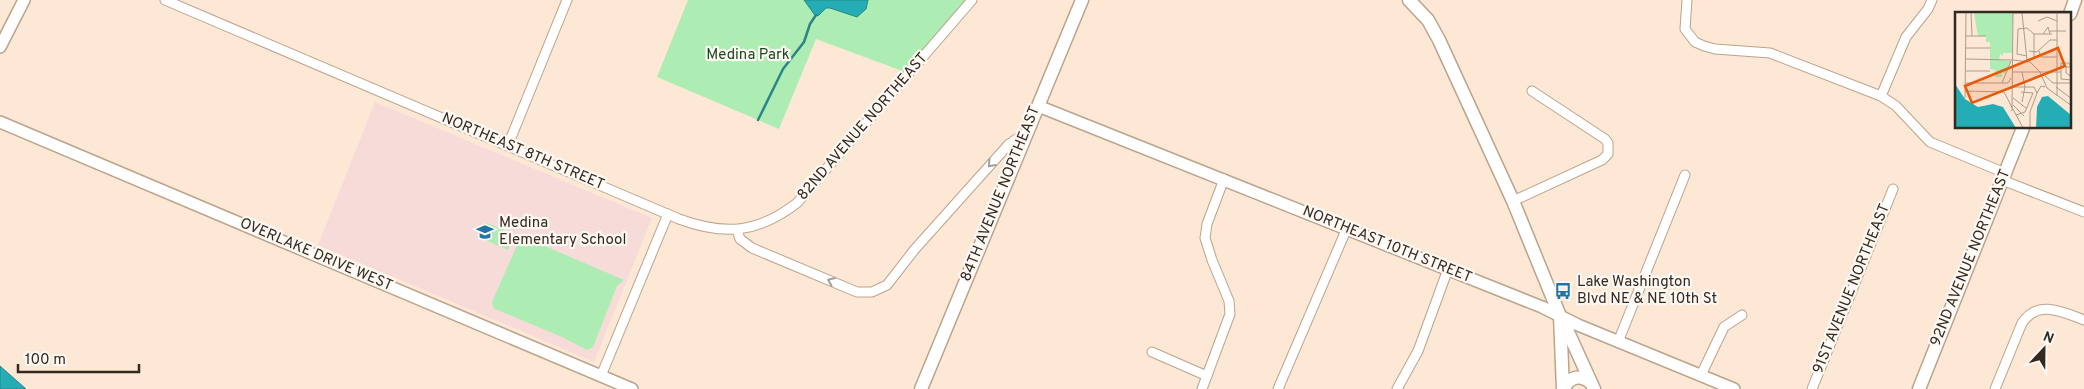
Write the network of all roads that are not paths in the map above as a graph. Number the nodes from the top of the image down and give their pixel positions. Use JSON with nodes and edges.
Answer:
{"nodes":[{"id":1,"x":24,"y":0,"type":"edge"},
{"id":2,"x":165,"y":0,"type":"edge"},
{"id":3,"x":567,"y":0,"type":"edge"},
{"id":4,"x":972,"y":0,"type":"edge"},
{"id":5,"x":1082,"y":0,"type":"edge"},
{"id":6,"x":1409,"y":0,"type":"edge"},
{"id":7,"x":1687,"y":0,"type":"edge"},
{"id":8,"x":1932,"y":0,"type":"edge"},
{"id":9,"x":2075,"y":0,"type":"edge"},
{"id":10,"x":2071,"y":12,"type":"edge"},
{"id":11,"x":0,"y":47,"type":"edge"},
{"id":12,"x":1532,"y":91,"type":"dead end"},
{"id":13,"x":1881,"y":96,"type":"junction"},
{"id":14,"x":1038,"y":106,"type":"junction"},
{"id":15,"x":0,"y":122,"type":"edge"},
{"id":16,"x":2023,"y":129,"type":"edge"},
{"id":17,"x":1027,"y":132,"type":"junction"},
{"id":18,"x":508,"y":146,"type":"junction"},
{"id":19,"x":1686,"y":175,"type":"dead end"},
{"id":20,"x":2004,"y":176,"type":"junction"},
{"id":21,"x":1224,"y":179,"type":"junction"},
{"id":22,"x":1893,"y":189,"type":"dead end"},
{"id":23,"x":1513,"y":201,"type":"junction"},
{"id":24,"x":2084,"y":212,"type":"edge"},
{"id":25,"x":668,"y":214,"type":"junction"},
{"id":26,"x":1347,"y":228,"type":"junction"},
{"id":27,"x":737,"y":230,"type":"junction"},
{"id":28,"x":1448,"y":269,"type":"junction"},
{"id":29,"x":1742,"y":315,"type":"dead end"},
{"id":30,"x":1560,"y":316,"type":"junction"},
{"id":31,"x":2084,"y":320,"type":"edge"},
{"id":32,"x":1618,"y":342,"type":"junction"},
{"id":33,"x":1152,"y":352,"type":"dead end"},
{"id":34,"x":1702,"y":375,"type":"junction"},
{"id":35,"x":602,"y":376,"type":"junction"},
{"id":36,"x":1207,"y":376,"type":"junction"},
{"id":37,"x":1593,"y":386,"type":"edge"},
{"id":38,"x":632,"y":389,"type":"edge"},
{"id":39,"x":921,"y":389,"type":"edge"},
{"id":40,"x":1202,"y":389,"type":"edge"},
{"id":41,"x":1278,"y":389,"type":"edge"},
{"id":42,"x":1396,"y":389,"type":"edge"},
{"id":43,"x":1563,"y":389,"type":"edge"},
{"id":44,"x":1734,"y":389,"type":"edge"},
{"id":45,"x":1812,"y":389,"type":"edge"},
{"id":46,"x":1919,"y":389,"type":"edge"},
{"id":47,"x":1995,"y":389,"type":"edge"}],
"edges":[{"from":1,"to":11,"type":"street"},
{"from":2,"to":18,"type":"street","name":"NORTHEAST 8TH STREET"},
{"from":3,"to":18,"type":"street"},
{"from":4,"to":27,"type":"street","name":"82ND AVENUE NORTHEAST"},
{"from":5,"to":14,"type":"main road","name":"84TH AVENUE NORTHEAST"},
{"from":6,"to":23,"type":"main road"},
{"from":7,"to":13,"type":"street"},
{"from":8,"to":13,"type":"street"},
{"from":9,"to":10,"type":"main road"},
{"from":12,"to":23,"type":"street"},
{"from":13,"to":20,"type":"street"},
{"from":14,"to":17,"type":"main road","name":"84TH AVENUE NORTHEAST"},
{"from":14,"to":21,"type":"street","name":"NORTHEAST 10TH STREET"},
{"from":15,"to":35,"type":"street","name":"OVERLAKE DRIVE WEST"},
{"from":16,"to":20,"type":"main road","name":"92ND AVENUE NORTHEAST"},
{"from":17,"to":27,"type":"street","one_way":true},
{"from":17,"to":39,"type":"main road","name":"84TH AVENUE NORTHEAST"},
{"from":18,"to":25,"type":"street","name":"NORTHEAST 8TH STREET"},
{"from":19,"to":32,"type":"street"},
{"from":20,"to":24,"type":"street"},
{"from":20,"to":46,"type":"main road","name":"92ND AVENUE NORTHEAST"},
{"from":21,"to":26,"type":"street","name":"NORTHEAST 10TH STREET"},
{"from":21,"to":36,"type":"street"},
{"from":22,"to":45,"type":"street","name":"91ST AVENUE NORTHEAST"},
{"from":23,"to":30,"type":"main road"},
{"from":25,"to":27,"type":"street","name":"NORTHEAST 8TH STREET"},
{"from":25,"to":35,"type":"street"},
{"from":26,"to":28,"type":"street","name":"NORTHEAST 10TH STREET"},
{"from":26,"to":41,"type":"street"},
{"from":28,"to":30,"type":"street","name":"NORTHEAST 10TH STREET"},
{"from":28,"to":42,"type":"street"},
{"from":29,"to":34,"type":"street"},
{"from":30,"to":32,"type":"street","name":"NORTHEAST 10TH STREET"},
{"from":30,"to":37,"type":"main road"},
{"from":30,"to":43,"type":"main road"},
{"from":31,"to":47,"type":"street"},
{"from":32,"to":34,"type":"street","name":"NORTHEAST 10TH STREET"},
{"from":33,"to":36,"type":"street"},
{"from":34,"to":44,"type":"street","name":"NORTHEAST 10TH STREET"},
{"from":35,"to":38,"type":"street","name":"OVERLAKE DRIVE WEST"},
{"from":36,"to":40,"type":"street"},
{"from":37,"to":43,"type":"main road"}]}
